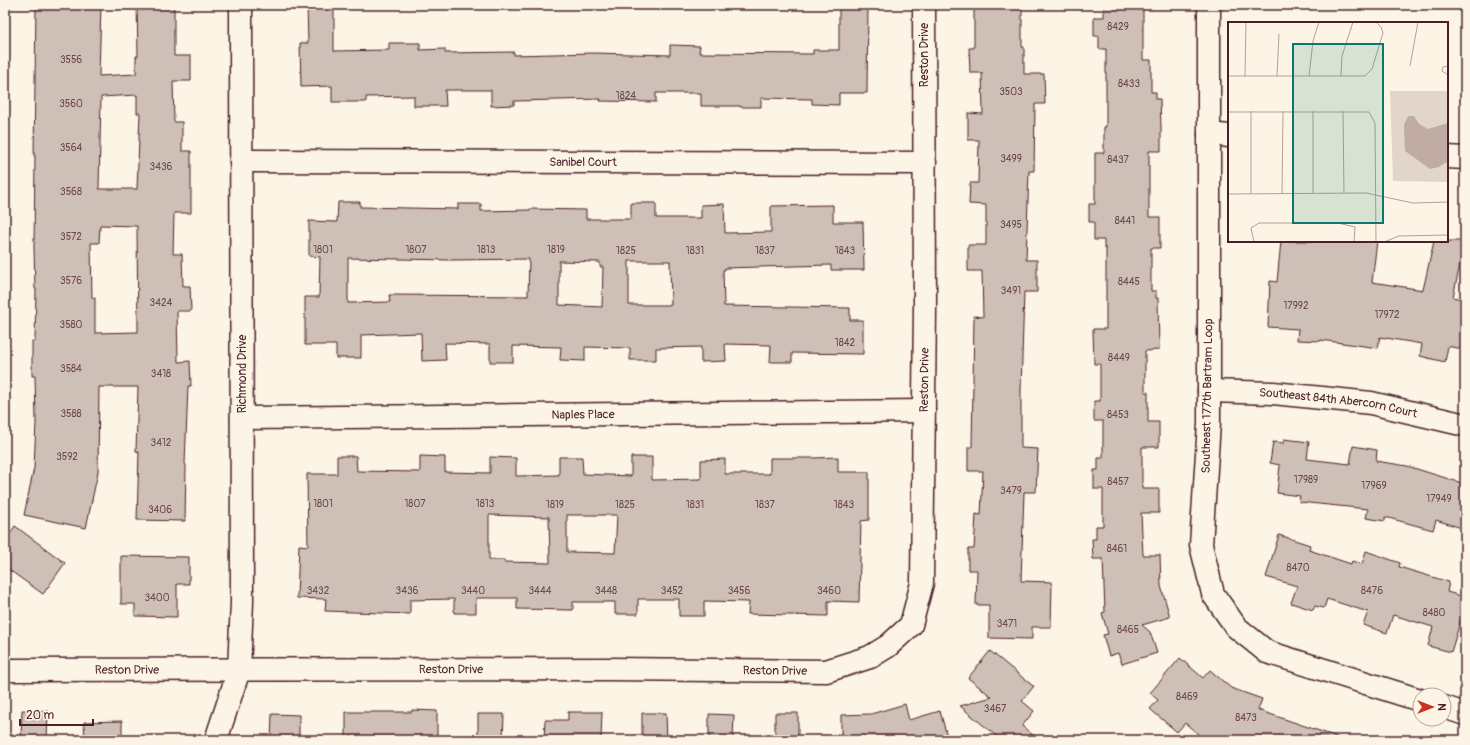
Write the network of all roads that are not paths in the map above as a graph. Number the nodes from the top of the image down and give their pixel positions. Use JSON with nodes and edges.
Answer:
{"nodes":[{"id":1,"x":241,"y":5,"type":"edge"},
{"id":2,"x":924,"y":5,"type":"edge"},
{"id":3,"x":1209,"y":5,"type":"edge"},
{"id":4,"x":1219,"y":135,"type":"edge"},
{"id":5,"x":1448,"y":157,"type":"edge"},
{"id":6,"x":1465,"y":158,"type":"edge"},
{"id":7,"x":241,"y":161,"type":"junction"},
{"id":8,"x":925,"y":162,"type":"junction"},
{"id":9,"x":1209,"y":391,"type":"junction"},
{"id":10,"x":924,"y":412,"type":"junction"},
{"id":11,"x":242,"y":418,"type":"junction"},
{"id":12,"x":1465,"y":425,"type":"edge"},
{"id":13,"x":5,"y":670,"type":"edge"},
{"id":14,"x":239,"y":670,"type":"junction"},
{"id":15,"x":1412,"y":697,"type":"edge"},
{"id":16,"x":1452,"y":710,"type":"edge"},
{"id":17,"x":1465,"y":714,"type":"edge"},
{"id":18,"x":216,"y":740,"type":"edge"}],
"edges":[{"from":1,"to":7,"type":"street","name":"Richmond Drive"},
{"from":2,"to":8,"type":"street","name":"Reston Drive"},
{"from":3,"to":4,"type":"street","name":"Southeast 177th Bartram Loop"},
{"from":4,"to":9,"type":"street","name":"Southeast 177th Bartram Loop"},
{"from":5,"to":6,"type":"street"},
{"from":7,"to":8,"type":"street","name":"Sanibel Court"},
{"from":7,"to":11,"type":"street","name":"Richmond Drive"},
{"from":8,"to":10,"type":"street","name":"Reston Drive"},
{"from":9,"to":12,"type":"street","name":"Southeast 84th Abercorn Court"},
{"from":9,"to":15,"type":"street","name":"Southeast 177th Bartram Loop"},
{"from":10,"to":11,"type":"street","name":"Naples Place"},
{"from":10,"to":14,"type":"street","name":"Reston Drive"},
{"from":11,"to":14,"type":"street","name":"Richmond Drive"},
{"from":13,"to":14,"type":"street","name":"Reston Drive"},
{"from":14,"to":18,"type":"street","name":"Richmond Drive"},
{"from":16,"to":17,"type":"street"}]}
